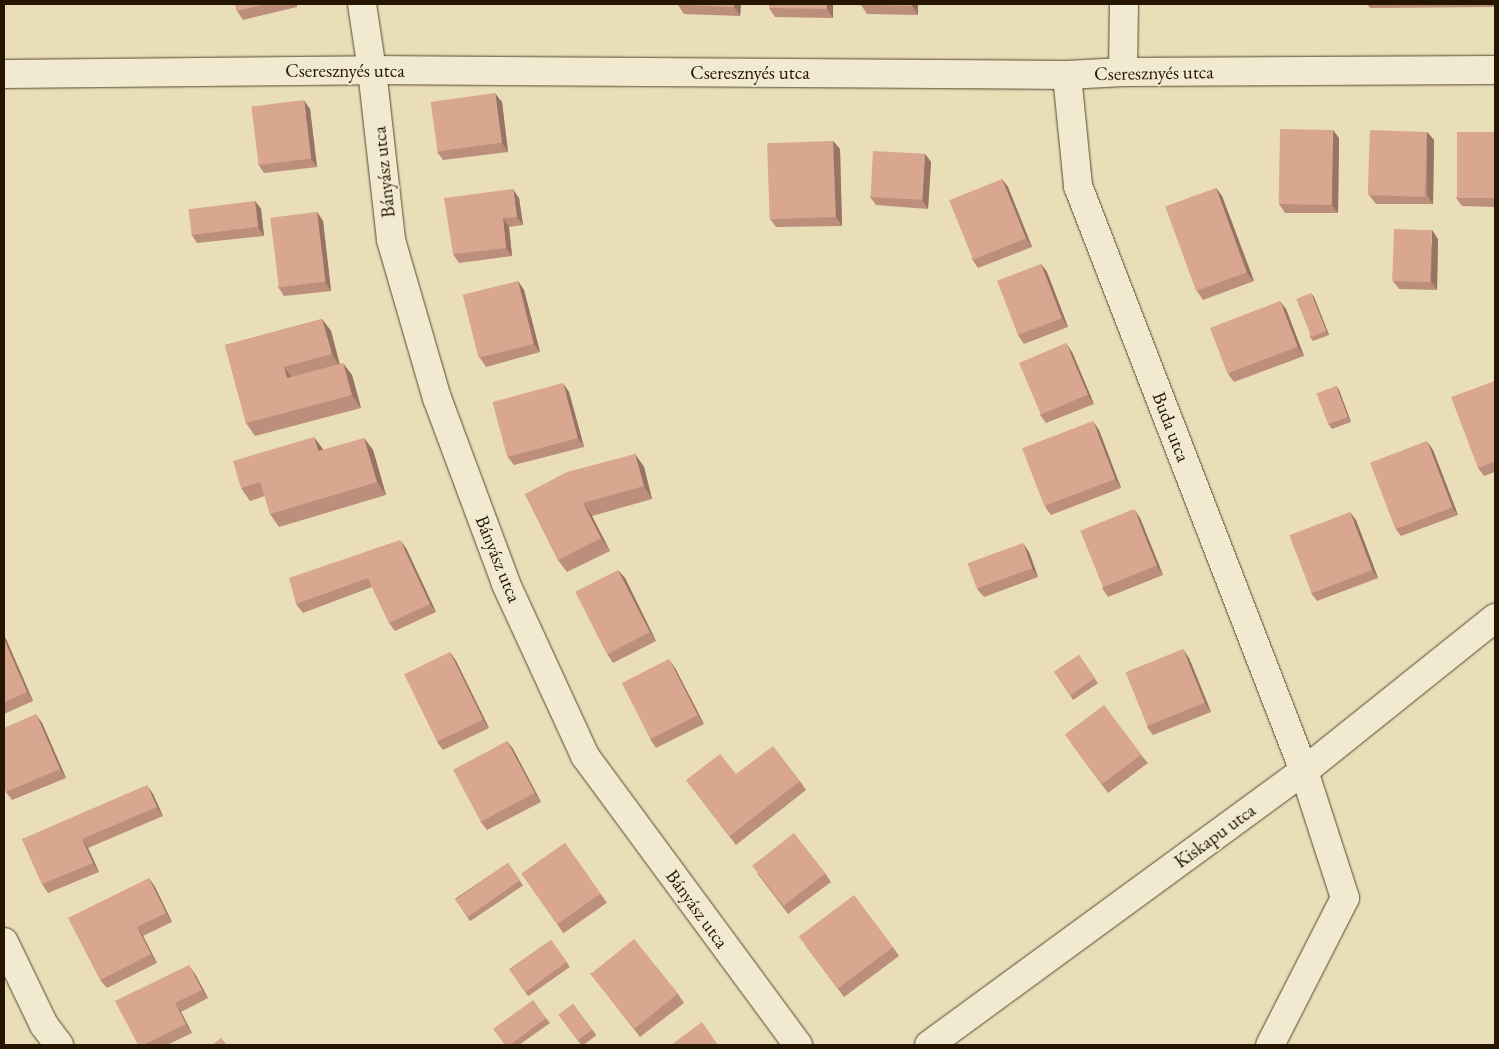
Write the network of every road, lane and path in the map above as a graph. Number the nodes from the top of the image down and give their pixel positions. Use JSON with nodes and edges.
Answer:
{"nodes":[{"id":1,"x":362,"y":4,"type":"edge"},
{"id":2,"x":1124,"y":4,"type":"edge"},
{"id":3,"x":372,"y":70,"type":"junction"},
{"id":4,"x":1495,"y":70,"type":"edge"},
{"id":5,"x":1123,"y":72,"type":"junction"},
{"id":6,"x":4,"y":74,"type":"edge"},
{"id":7,"x":1067,"y":75,"type":"junction"},
{"id":8,"x":1495,"y":618,"type":"edge"},
{"id":9,"x":1304,"y":771,"type":"junction"},
{"id":10,"x":4,"y":942,"type":"edge"},
{"id":11,"x":59,"y":1045,"type":"edge"},
{"id":12,"x":798,"y":1045,"type":"edge"},
{"id":13,"x":929,"y":1045,"type":"edge"},
{"id":14,"x":1270,"y":1045,"type":"edge"}],
"edges":[{"from":1,"to":3,"type":"street","name":"Bányász utca"},
{"from":2,"to":5,"type":"street"},
{"from":3,"to":6,"type":"street","name":"Cseresznyés utca"},
{"from":3,"to":7,"type":"street","name":"Cseresznyés utca"},
{"from":3,"to":12,"type":"street","name":"Bányász utca"},
{"from":4,"to":5,"type":"street","name":"Cseresznyés utca"},
{"from":5,"to":7,"type":"street","name":"Cseresznyés utca"},
{"from":7,"to":9,"type":"street","name":"Buda utca"},
{"from":8,"to":9,"type":"street","name":"Kiskapu utca"},
{"from":9,"to":13,"type":"street","name":"Kiskapu utca"},
{"from":9,"to":14,"type":"street","name":"Buda utca"},
{"from":10,"to":11,"type":"street"}]}
